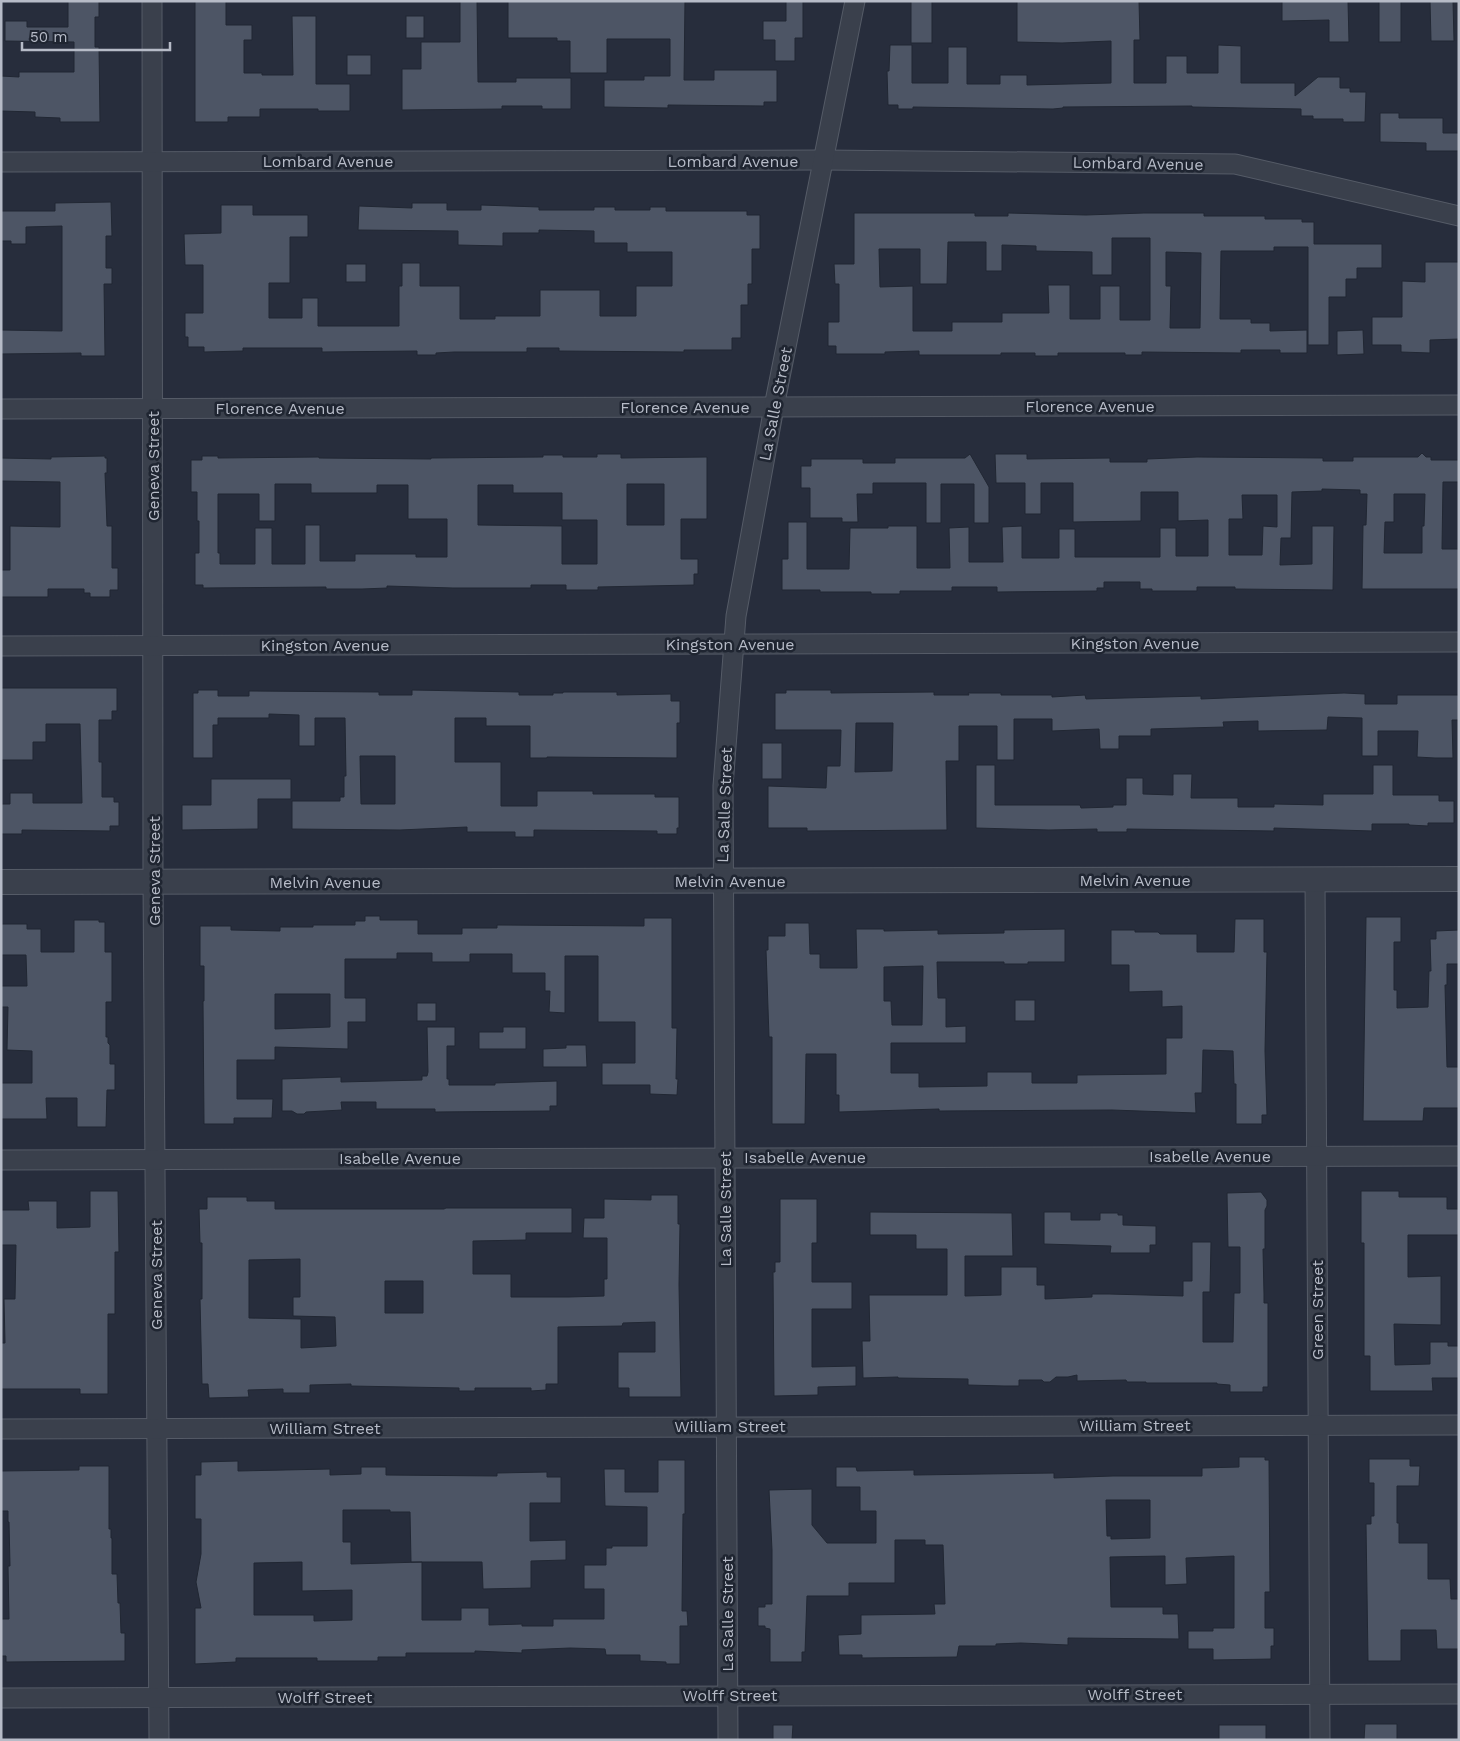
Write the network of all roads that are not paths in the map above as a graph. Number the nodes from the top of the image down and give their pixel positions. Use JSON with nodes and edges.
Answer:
{"nodes":[{"id":1,"x":152,"y":1,"type":"edge"},
{"id":2,"x":855,"y":1,"type":"edge"},
{"id":3,"x":824,"y":160,"type":"junction"},
{"id":4,"x":1,"y":162,"type":"edge"},
{"id":5,"x":152,"y":162,"type":"junction"},
{"id":6,"x":1459,"y":216,"type":"edge"},
{"id":7,"x":1459,"y":405,"type":"edge"},
{"id":8,"x":774,"y":407,"type":"junction"},
{"id":9,"x":1,"y":409,"type":"edge"},
{"id":10,"x":153,"y":409,"type":"junction"},
{"id":11,"x":1459,"y":642,"type":"edge"},
{"id":12,"x":733,"y":644,"type":"junction"},
{"id":13,"x":153,"y":645,"type":"junction"},
{"id":14,"x":1,"y":646,"type":"edge"},
{"id":15,"x":1315,"y":879,"type":"junction"},
{"id":16,"x":1459,"y":879,"type":"edge"},
{"id":17,"x":723,"y":881,"type":"junction"},
{"id":18,"x":1,"y":882,"type":"edge"},
{"id":19,"x":153,"y":882,"type":"junction"},
{"id":20,"x":1316,"y":1156,"type":"junction"},
{"id":21,"x":1459,"y":1156,"type":"edge"},
{"id":22,"x":724,"y":1157,"type":"junction"},
{"id":23,"x":1,"y":1160,"type":"edge"},
{"id":24,"x":155,"y":1160,"type":"junction"},
{"id":25,"x":1318,"y":1425,"type":"junction"},
{"id":26,"x":1459,"y":1425,"type":"edge"},
{"id":27,"x":726,"y":1426,"type":"junction"},
{"id":28,"x":157,"y":1428,"type":"junction"},
{"id":29,"x":1,"y":1429,"type":"edge"},
{"id":30,"x":1320,"y":1694,"type":"junction"},
{"id":31,"x":1459,"y":1694,"type":"edge"},
{"id":32,"x":728,"y":1695,"type":"junction"},
{"id":33,"x":1,"y":1698,"type":"edge"},
{"id":34,"x":159,"y":1698,"type":"junction"},
{"id":35,"x":159,"y":1740,"type":"edge"},
{"id":36,"x":728,"y":1740,"type":"edge"},
{"id":37,"x":1320,"y":1740,"type":"edge"}],
"edges":[{"from":1,"to":5,"type":"street","name":"Geneva Street"},
{"from":2,"to":3,"type":"street","name":"La Salle Street"},
{"from":3,"to":5,"type":"street","name":"Lombard Avenue"},
{"from":3,"to":6,"type":"street","name":"Lombard Avenue"},
{"from":3,"to":8,"type":"street","name":"La Salle Street"},
{"from":4,"to":5,"type":"street","name":"Lombard Avenue"},
{"from":5,"to":10,"type":"street","name":"Geneva Street"},
{"from":7,"to":8,"type":"street","name":"Florence Avenue"},
{"from":8,"to":10,"type":"street","name":"Florence Avenue"},
{"from":8,"to":12,"type":"street","name":"La Salle Street"},
{"from":9,"to":10,"type":"street","name":"Florence Avenue"},
{"from":10,"to":13,"type":"street","name":"Geneva Street"},
{"from":11,"to":12,"type":"street","name":"Kingston Avenue"},
{"from":12,"to":13,"type":"street","name":"Kingston Avenue"},
{"from":12,"to":17,"type":"street","name":"La Salle Street"},
{"from":13,"to":14,"type":"street","name":"Kingston Avenue"},
{"from":13,"to":19,"type":"street","name":"Geneva Street"},
{"from":15,"to":16,"type":"street","name":"Melvin Avenue"},
{"from":15,"to":17,"type":"street","name":"Melvin Avenue"},
{"from":15,"to":20,"type":"street","name":"Green Street"},
{"from":17,"to":19,"type":"street","name":"Melvin Avenue"},
{"from":17,"to":22,"type":"street","name":"La Salle Street"},
{"from":18,"to":19,"type":"street","name":"Melvin Avenue"},
{"from":19,"to":24,"type":"street","name":"Geneva Street"},
{"from":20,"to":21,"type":"street","name":"Isabelle Avenue"},
{"from":20,"to":22,"type":"street","name":"Isabelle Avenue"},
{"from":20,"to":25,"type":"street","name":"Green Street"},
{"from":22,"to":24,"type":"street","name":"Isabelle Avenue"},
{"from":22,"to":27,"type":"street","name":"La Salle Street"},
{"from":23,"to":24,"type":"street","name":"Isabelle Avenue"},
{"from":24,"to":28,"type":"street","name":"Geneva Street"},
{"from":25,"to":26,"type":"street","name":"William Street"},
{"from":25,"to":27,"type":"street","name":"William Street"},
{"from":25,"to":30,"type":"street","name":"Green Street"},
{"from":27,"to":28,"type":"street","name":"William Street"},
{"from":27,"to":32,"type":"street","name":"La Salle Street"},
{"from":28,"to":29,"type":"street","name":"William Street"},
{"from":28,"to":34,"type":"street","name":"Geneva Street"},
{"from":30,"to":31,"type":"street","name":"Wolff Street"},
{"from":30,"to":32,"type":"street","name":"Wolff Street"},
{"from":30,"to":37,"type":"street","name":"Green Street"},
{"from":32,"to":34,"type":"street","name":"Wolff Street"},
{"from":32,"to":36,"type":"street","name":"La Salle Street"},
{"from":33,"to":34,"type":"street","name":"Wolff Street"},
{"from":34,"to":35,"type":"street","name":"Geneva Street"}]}
